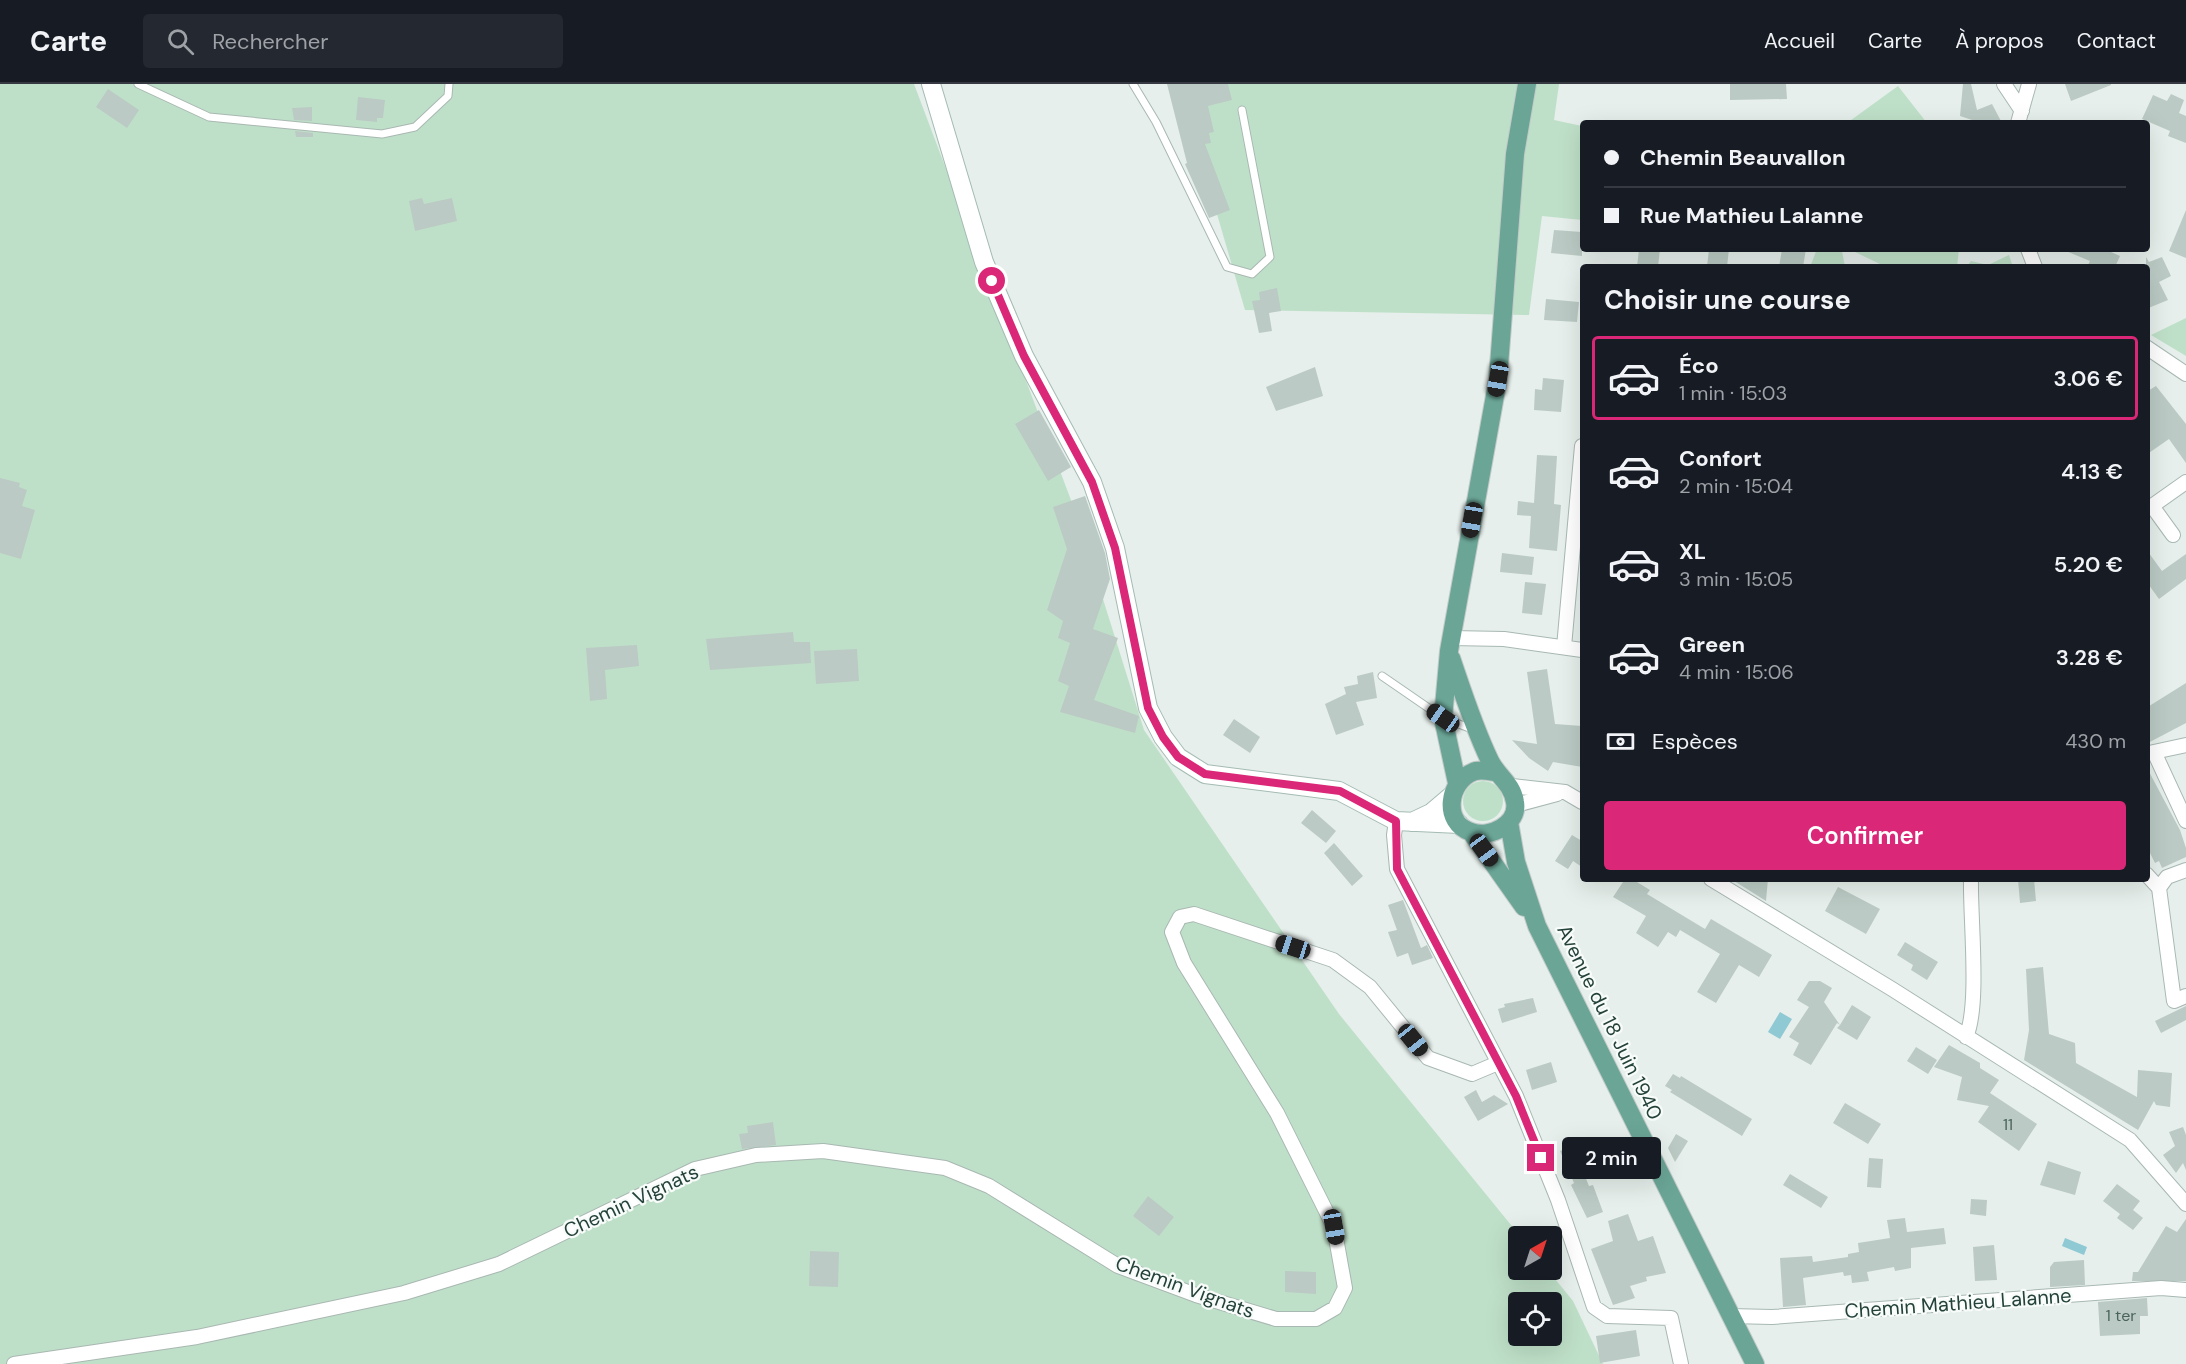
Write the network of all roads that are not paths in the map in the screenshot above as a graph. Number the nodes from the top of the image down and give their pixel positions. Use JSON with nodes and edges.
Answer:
{"nodes":[{"id":1,"x":138,"y":84,"type":"edge"},
{"id":2,"x":449,"y":84,"type":"edge"},
{"id":3,"x":931,"y":84,"type":"edge"},
{"id":4,"x":1133,"y":84,"type":"edge"},
{"id":5,"x":1527,"y":84,"type":"edge"},
{"id":6,"x":2004,"y":84,"type":"edge"},
{"id":7,"x":2029,"y":84,"type":"edge"},
{"id":8,"x":1242,"y":110,"type":"dead end"},
{"id":9,"x":2020,"y":117,"type":"edge"},
{"id":10,"x":2150,"y":350,"type":"edge"},
{"id":11,"x":2186,"y":374,"type":"edge"},
{"id":12,"x":1580,"y":468,"type":"edge"},
{"id":13,"x":2186,"y":482,"type":"edge"},
{"id":14,"x":2173,"y":536,"type":"dead end"},
{"id":15,"x":1450,"y":644,"type":"junction"},
{"id":16,"x":1564,"y":648,"type":"junction"},
{"id":17,"x":1580,"y":650,"type":"edge"},
{"id":18,"x":1382,"y":676,"type":"dead end"},
{"id":19,"x":1443,"y":718,"type":"junction"},
{"id":20,"x":1475,"y":730,"type":"junction"},
{"id":21,"x":2186,"y":745,"type":"edge"},
{"id":22,"x":2151,"y":753,"type":"edge"},
{"id":23,"x":1495,"y":772,"type":"junction"},
{"id":24,"x":1512,"y":786,"type":"junction"},
{"id":25,"x":1454,"y":790,"type":"junction"},
{"id":26,"x":1565,"y":792,"type":"junction"},
{"id":27,"x":1580,"y":801,"type":"edge"},
{"id":28,"x":1516,"y":805,"type":"junction"},
{"id":29,"x":2186,"y":821,"type":"edge"},
{"id":30,"x":1403,"y":822,"type":"junction"},
{"id":31,"x":1509,"y":822,"type":"junction"},
{"id":32,"x":1465,"y":828,"type":"junction"},
{"id":33,"x":2186,"y":870,"type":"edge"},
{"id":34,"x":2150,"y":878,"type":"edge"},
{"id":35,"x":1716,"y":882,"type":"edge"},
{"id":36,"x":1971,"y":882,"type":"edge"},
{"id":37,"x":2159,"y":888,"type":"junction"},
{"id":38,"x":1537,"y":926,"type":"junction"},
{"id":39,"x":2186,"y":996,"type":"edge"},
{"id":40,"x":1966,"y":1038,"type":"junction"},
{"id":41,"x":1498,"y":1063,"type":"junction"},
{"id":42,"x":2186,"y":1204,"type":"edge"},
{"id":43,"x":2186,"y":1290,"type":"edge"},
{"id":44,"x":1730,"y":1316,"type":"junction"},
{"id":45,"x":14,"y":1364,"type":"edge"},
{"id":46,"x":1680,"y":1364,"type":"edge"},
{"id":47,"x":1755,"y":1364,"type":"edge"}],
"edges":[{"from":1,"to":2,"type":"lane"},
{"from":3,"to":30,"type":"street"},
{"from":4,"to":8,"type":"lane"},
{"from":5,"to":15,"type":"main road"},
{"from":6,"to":9,"type":"street"},
{"from":7,"to":9,"type":"street"},
{"from":10,"to":11,"type":"street"},
{"from":12,"to":16,"type":"street"},
{"from":13,"to":14,"type":"street"},
{"from":15,"to":16,"type":"street"},
{"from":15,"to":19,"type":"main road"},
{"from":15,"to":20,"type":"main road"},
{"from":16,"to":17,"type":"street"},
{"from":18,"to":19,"type":"lane"},
{"from":19,"to":20,"type":"lane"},
{"from":19,"to":25,"type":"main road"},
{"from":20,"to":23,"type":"main road"},
{"from":21,"to":22,"type":"street"},
{"from":22,"to":29,"type":"street"},
{"from":23,"to":24,"type":"main road"},
{"from":23,"to":25,"type":"main road"},
{"from":24,"to":26,"type":"street"},
{"from":24,"to":28,"type":"main road"},
{"from":25,"to":30,"type":"street"},
{"from":25,"to":32,"type":"main road"},
{"from":26,"to":27,"type":"street"},
{"from":26,"to":28,"type":"street"},
{"from":28,"to":31,"type":"main road"},
{"from":30,"to":32,"type":"street"},
{"from":30,"to":41,"type":"street"},
{"from":31,"to":32,"type":"main road"},
{"from":31,"to":38,"type":"main road","name":"Avenue du 18 Juin 1940"},
{"from":32,"to":38,"type":"main road","name":"Avenue du 18 Juin 1940"},
{"from":33,"to":37,"type":"street"},
{"from":34,"to":37,"type":"street"},
{"from":35,"to":40,"type":"street"},
{"from":36,"to":40,"type":"street"},
{"from":37,"to":39,"type":"street"},
{"from":38,"to":44,"type":"main road","name":"Avenue du 18 Juin 1940"},
{"from":40,"to":42,"type":"street"},
{"from":41,"to":45,"type":"street","name":"Chemin Vignats"},
{"from":41,"to":46,"type":"street"},
{"from":43,"to":44,"type":"street","name":"Chemin Mathieu Lalanne"},
{"from":44,"to":47,"type":"main road","name":"Avenue du 18 Juin 1940"}]}
